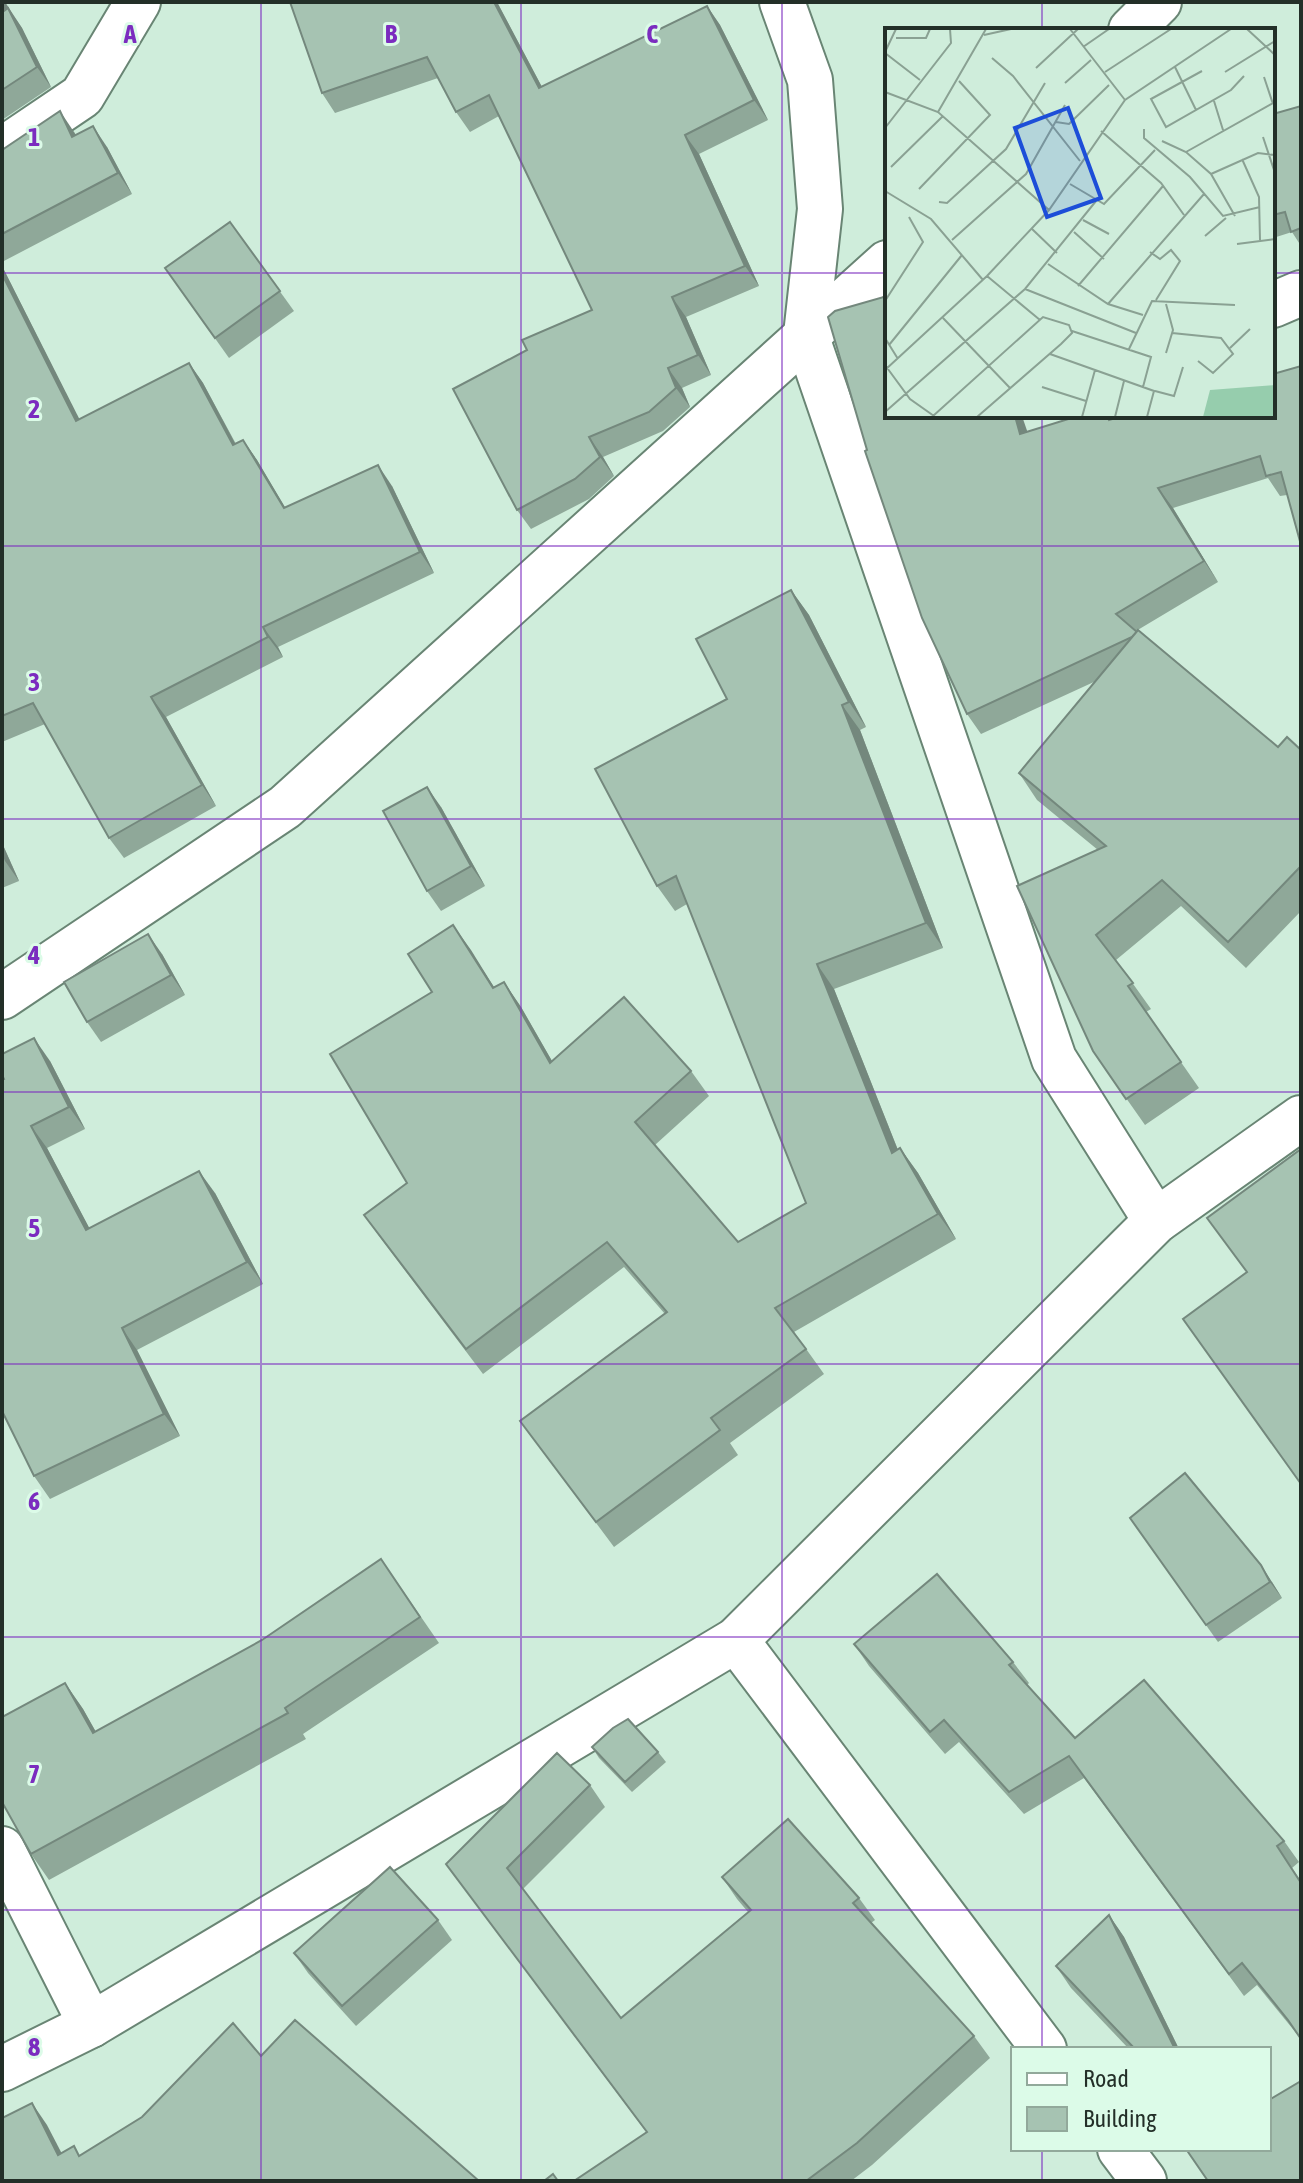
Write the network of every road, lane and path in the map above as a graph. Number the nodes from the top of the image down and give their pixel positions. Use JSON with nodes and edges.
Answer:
{"nodes":[{"id":1,"x":138,"y":2,"type":"edge"},
{"id":2,"x":782,"y":2,"type":"edge"},
{"id":3,"x":1159,"y":2,"type":"edge"},
{"id":4,"x":1133,"y":28,"type":"edge"},
{"id":5,"x":2,"y":150,"type":"edge"},
{"id":6,"x":885,"y":265,"type":"edge"},
{"id":7,"x":1301,"y":293,"type":"edge"},
{"id":8,"x":1275,"y":304,"type":"edge"},
{"id":9,"x":806,"y":335,"type":"junction"},
{"id":10,"x":2,"y":997,"type":"edge"},
{"id":11,"x":1301,"y":1118,"type":"edge"},
{"id":12,"x":1156,"y":1221,"type":"junction"},
{"id":13,"x":736,"y":1640,"type":"junction"},
{"id":14,"x":2,"y":1849,"type":"edge"},
{"id":15,"x":91,"y":2025,"type":"junction"},
{"id":16,"x":1042,"y":2047,"type":"edge"},
{"id":17,"x":2,"y":2069,"type":"edge"},
{"id":18,"x":1122,"y":2151,"type":"edge"},
{"id":19,"x":1144,"y":2181,"type":"edge"}],
"edges":[{"from":1,"to":5,"type":"street"},
{"from":2,"to":9,"type":"street"},
{"from":3,"to":4,"type":"street"},
{"from":6,"to":9,"type":"street"},
{"from":7,"to":8,"type":"street"},
{"from":9,"to":10,"type":"street"},
{"from":9,"to":12,"type":"street"},
{"from":11,"to":12,"type":"street"},
{"from":12,"to":13,"type":"street"},
{"from":13,"to":15,"type":"street"},
{"from":13,"to":16,"type":"street"},
{"from":14,"to":15,"type":"street"},
{"from":15,"to":17,"type":"street"},
{"from":18,"to":19,"type":"street"}]}
